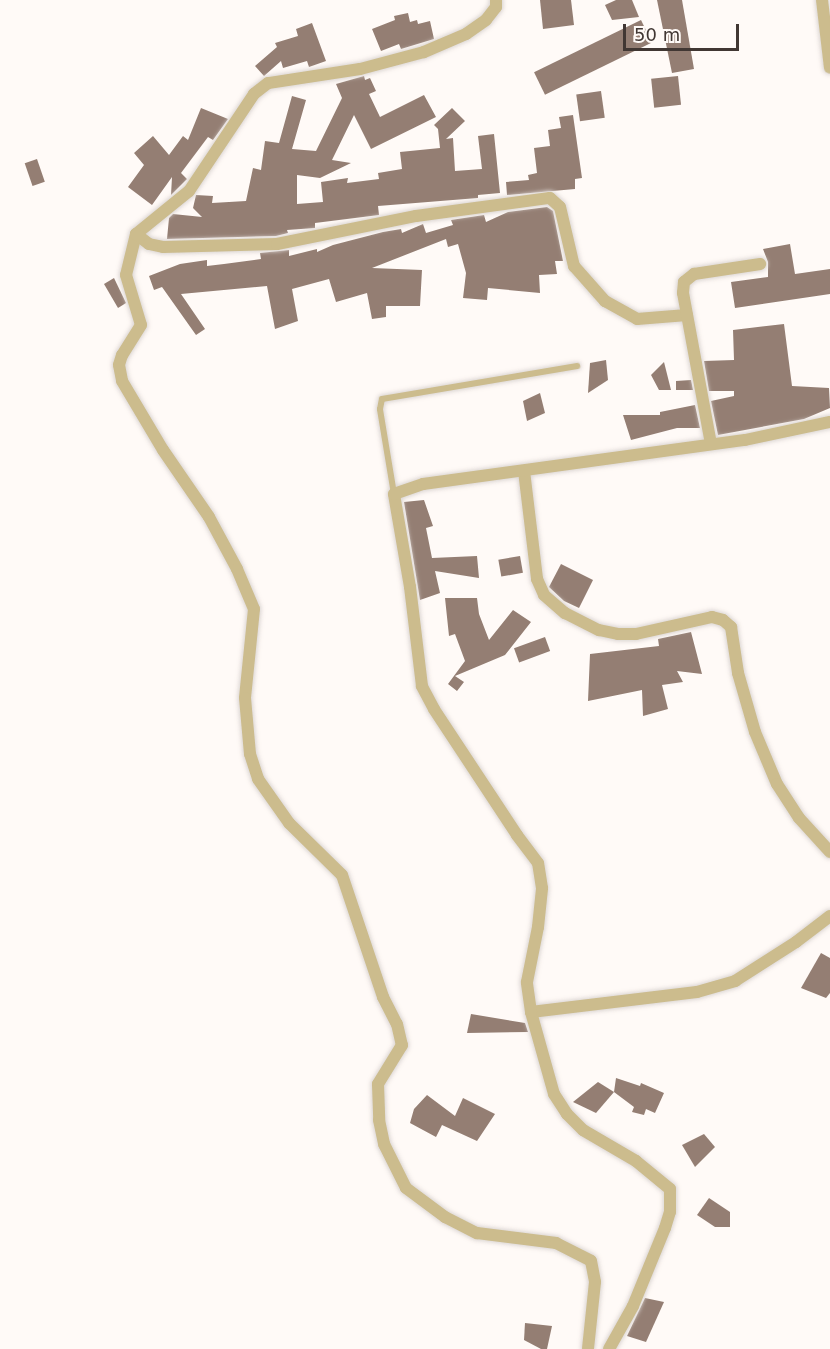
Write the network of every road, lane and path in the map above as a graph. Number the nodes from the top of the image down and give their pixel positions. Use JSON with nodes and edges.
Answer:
{"nodes":[{"id":1,"x":496,"y":0,"type":"edge"},
{"id":2,"x":822,"y":0,"type":"edge"},
{"id":3,"x":830,"y":68,"type":"edge"},
{"id":4,"x":136,"y":234,"type":"junction"},
{"id":5,"x":760,"y":264,"type":"dead end"},
{"id":6,"x":687,"y":315,"type":"junction"},
{"id":7,"x":577,"y":366,"type":"dead end"},
{"id":8,"x":830,"y":422,"type":"edge"},
{"id":9,"x":711,"y":444,"type":"junction"},
{"id":10,"x":524,"y":471,"type":"junction"},
{"id":11,"x":394,"y":494,"type":"junction"},
{"id":12,"x":830,"y":852,"type":"edge"},
{"id":13,"x":830,"y":916,"type":"edge"},
{"id":14,"x":531,"y":1012,"type":"junction"},
{"id":15,"x":588,"y":1349,"type":"edge"},
{"id":16,"x":609,"y":1349,"type":"edge"}],
"edges":[{"from":1,"to":4,"type":"street"},
{"from":2,"to":3,"type":"street"},
{"from":4,"to":6,"type":"street"},
{"from":4,"to":15,"type":"street"},
{"from":5,"to":6,"type":"street"},
{"from":6,"to":9,"type":"street"},
{"from":7,"to":11,"type":"lane"},
{"from":8,"to":9,"type":"street"},
{"from":9,"to":10,"type":"street"},
{"from":10,"to":11,"type":"street"},
{"from":10,"to":12,"type":"street"},
{"from":11,"to":14,"type":"street"},
{"from":13,"to":14,"type":"street"},
{"from":14,"to":16,"type":"street"}]}
